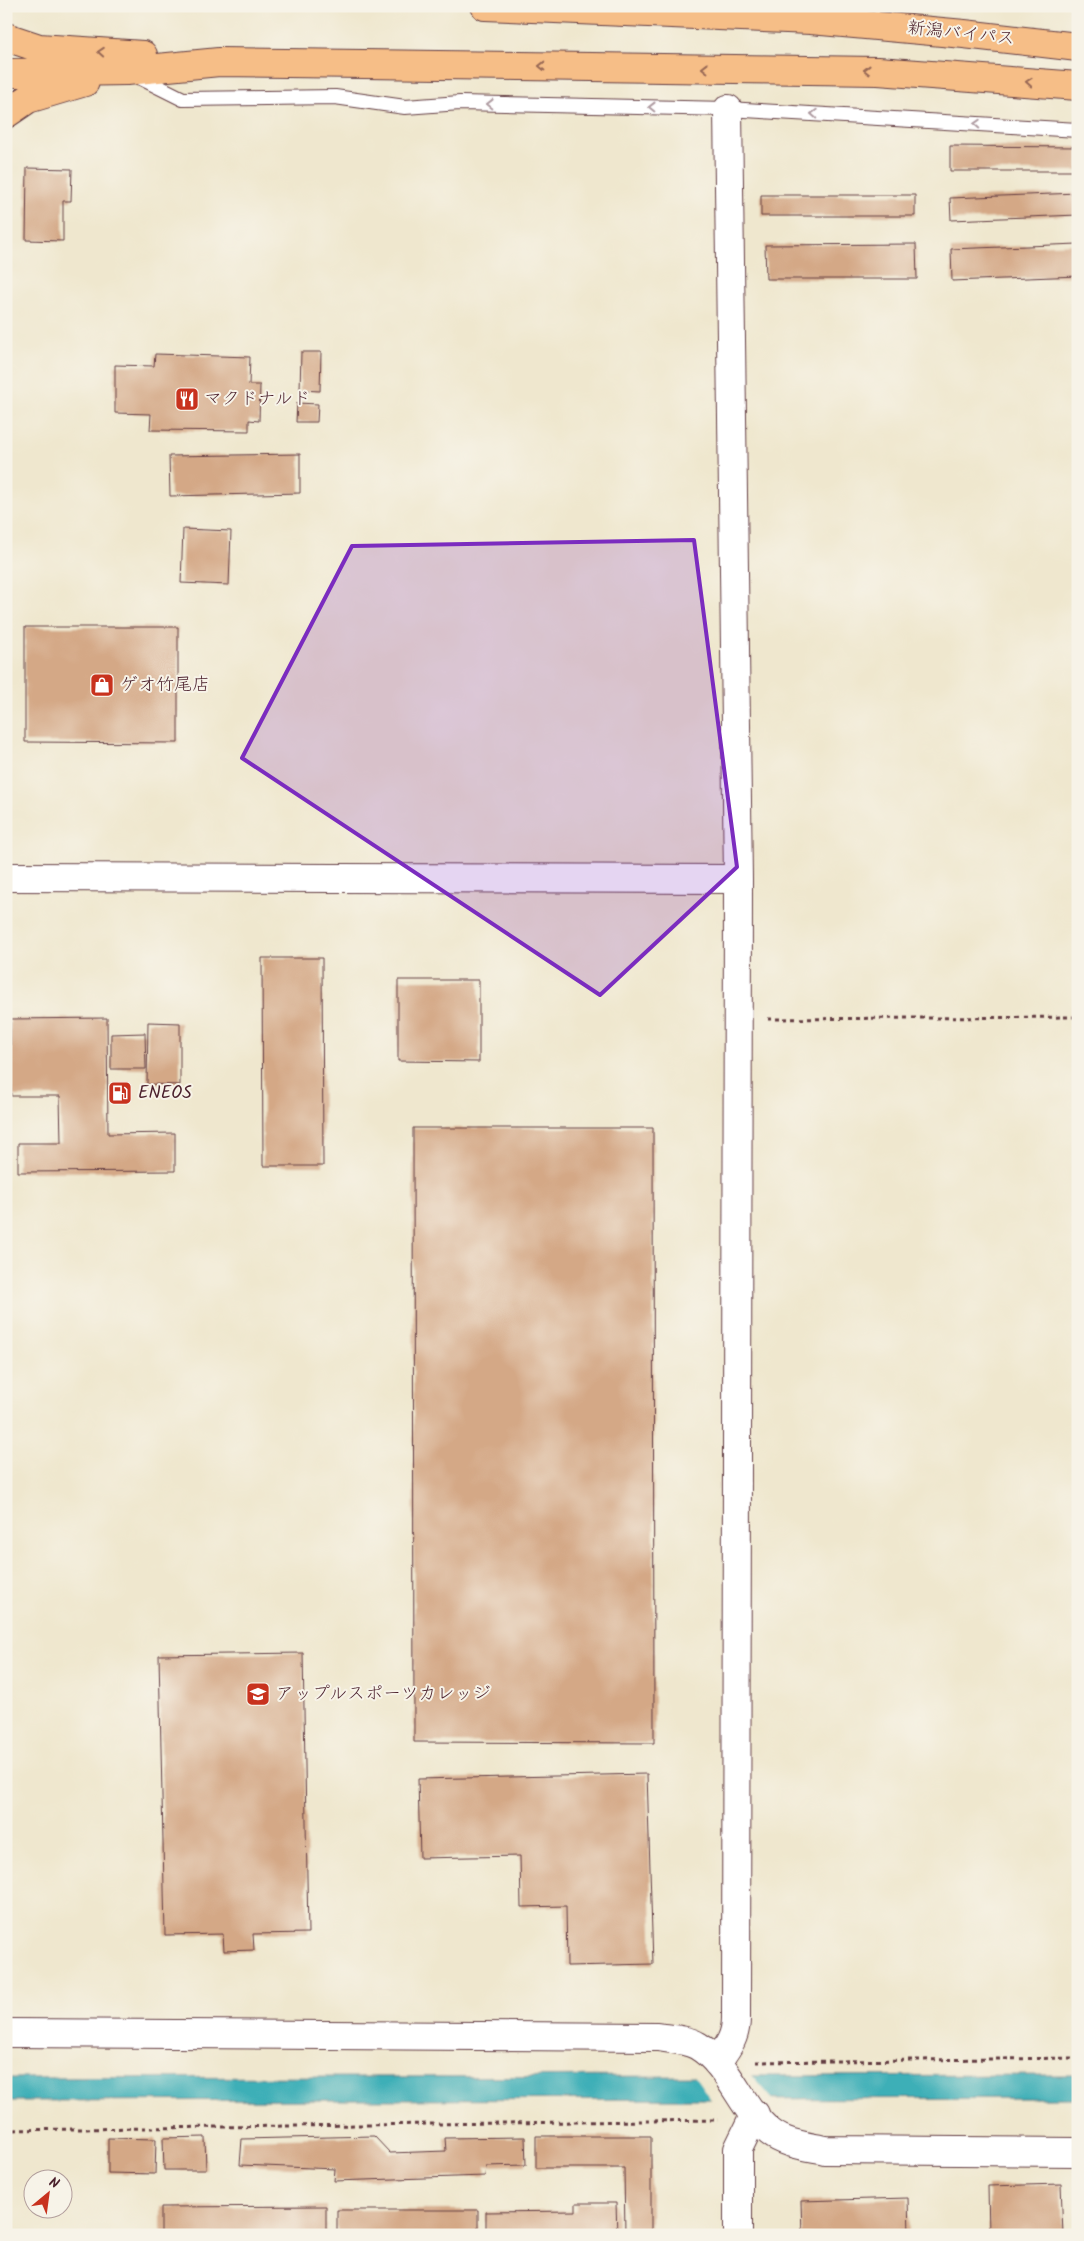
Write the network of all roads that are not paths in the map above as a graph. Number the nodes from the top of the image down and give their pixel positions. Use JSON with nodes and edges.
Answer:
{"nodes":[{"id":1,"x":485,"y":6,"type":"edge"},
{"id":2,"x":6,"y":37,"type":"edge"},
{"id":3,"x":1078,"y":47,"type":"edge"},
{"id":4,"x":219,"y":62,"type":"junction"},
{"id":5,"x":127,"y":72,"type":"junction"},
{"id":6,"x":6,"y":73,"type":"edge"},
{"id":7,"x":1078,"y":86,"type":"edge"},
{"id":8,"x":728,"y":101,"type":"junction"},
{"id":9,"x":6,"y":114,"type":"edge"},
{"id":10,"x":1078,"y":130,"type":"edge"},
{"id":11,"x":6,"y":877,"type":"edge"},
{"id":12,"x":738,"y":879,"type":"junction"},
{"id":13,"x":6,"y":2033,"type":"edge"},
{"id":14,"x":719,"y":2066,"type":"junction"},
{"id":15,"x":751,"y":2110,"type":"junction"},
{"id":16,"x":1078,"y":2152,"type":"edge"},
{"id":17,"x":738,"y":2235,"type":"edge"}],
"edges":[{"from":1,"to":3,"type":"highway","name":"新潟バイパス"},
{"from":4,"to":2,"type":"highway","one_way":true},
{"from":4,"to":5,"type":"highway"},
{"from":7,"to":4,"type":"highway","one_way":true},
{"from":5,"to":6,"type":"highway"},
{"from":8,"to":5,"type":"lane","one_way":true},
{"from":5,"to":9,"type":"highway"},
{"from":10,"to":8,"type":"lane","one_way":true},
{"from":8,"to":12,"type":"street"},
{"from":11,"to":12,"type":"street"},
{"from":12,"to":14,"type":"street"},
{"from":13,"to":14,"type":"street"},
{"from":14,"to":15,"type":"street"},
{"from":15,"to":16,"type":"street"},
{"from":15,"to":17,"type":"street"}]}
